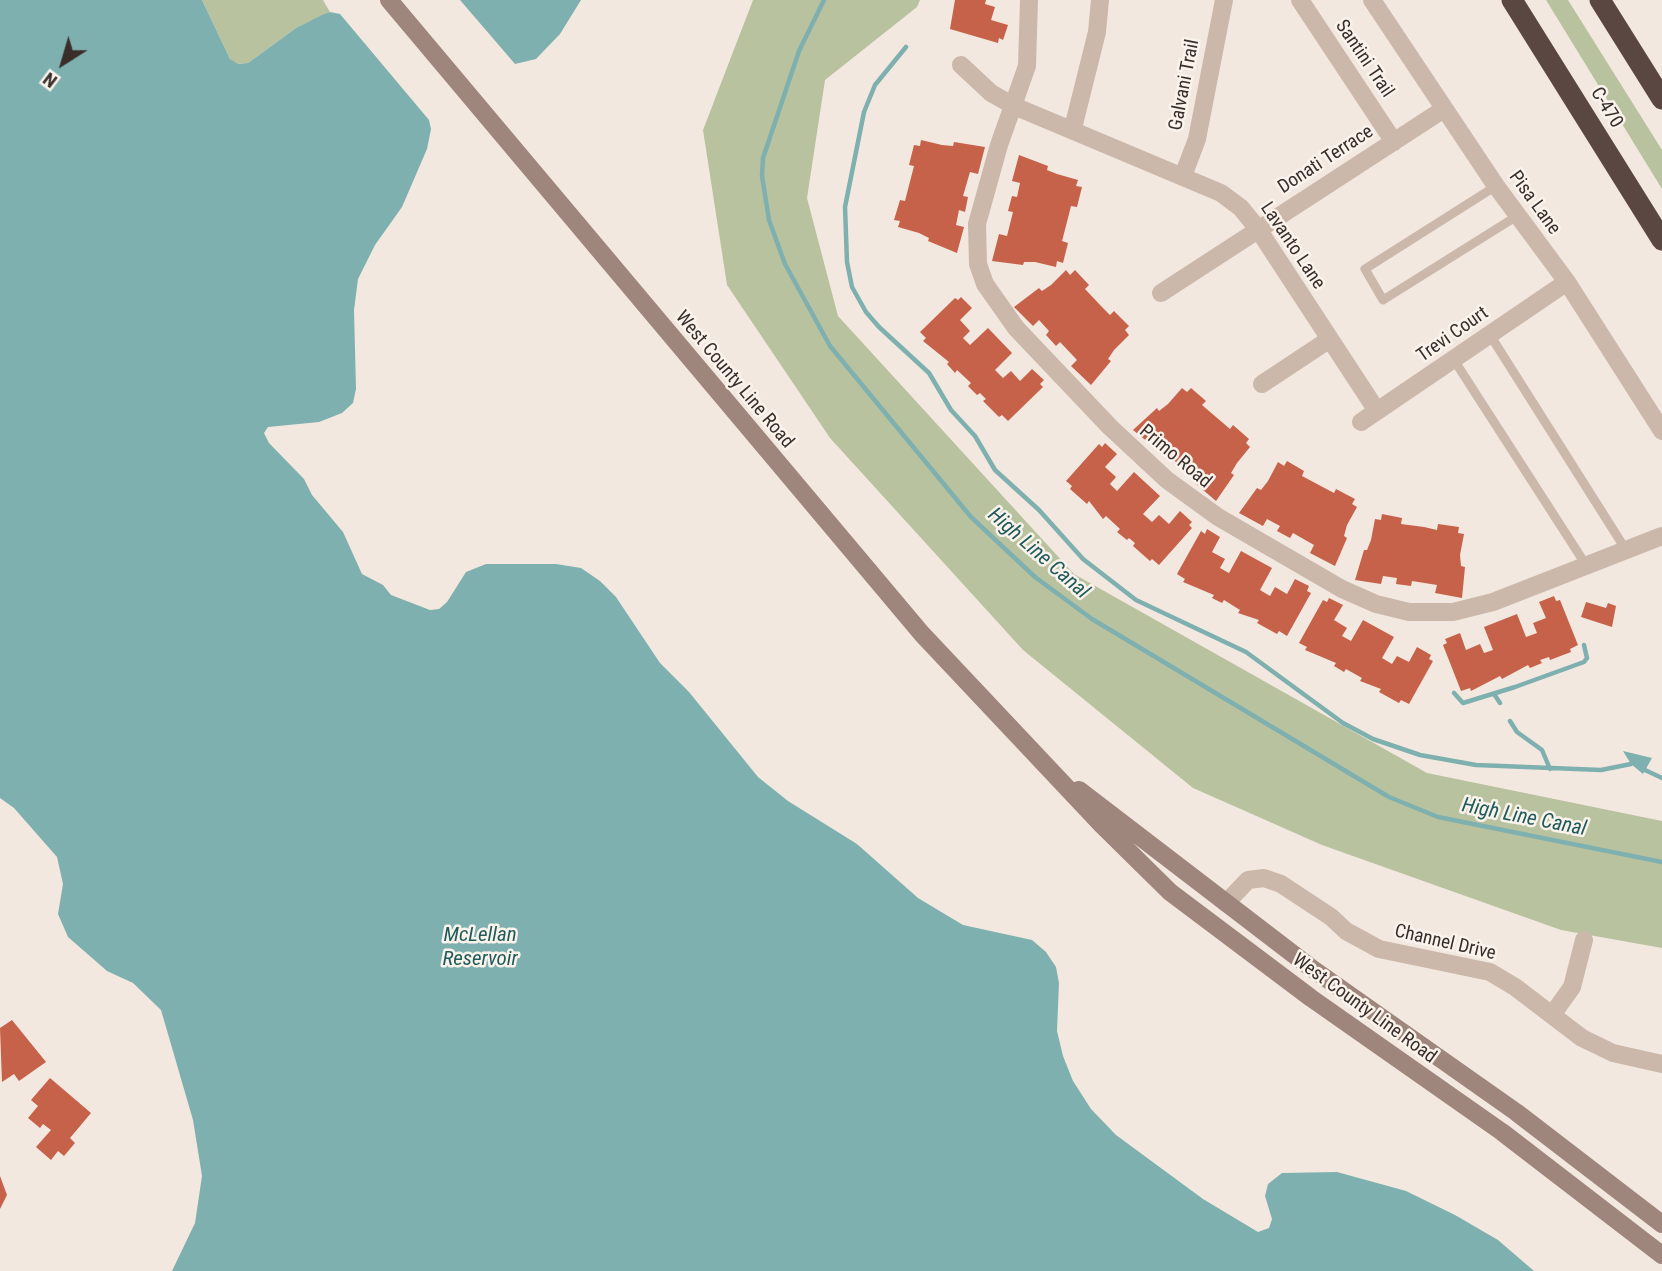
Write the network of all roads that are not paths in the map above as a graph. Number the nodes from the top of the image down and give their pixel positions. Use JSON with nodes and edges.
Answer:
{"nodes":[{"id":1,"x":389,"y":0,"type":"edge"},
{"id":2,"x":1029,"y":0,"type":"edge"},
{"id":3,"x":1100,"y":0,"type":"edge"},
{"id":4,"x":1224,"y":0,"type":"edge"},
{"id":5,"x":1300,"y":0,"type":"edge"},
{"id":6,"x":1372,"y":0,"type":"edge"},
{"id":7,"x":1512,"y":0,"type":"edge"},
{"id":8,"x":1600,"y":0,"type":"edge"},
{"id":9,"x":961,"y":65,"type":"dead end"},
{"id":10,"x":1662,"y":99,"type":"edge"},
{"id":11,"x":1014,"y":106,"type":"junction"},
{"id":12,"x":1444,"y":109,"type":"junction"},
{"id":13,"x":1073,"y":128,"type":"junction"},
{"id":14,"x":1394,"y":142,"type":"junction"},
{"id":15,"x":1183,"y":176,"type":"junction"},
{"id":16,"x":1496,"y":186,"type":"junction"},
{"id":17,"x":1517,"y":216,"type":"junction"},
{"id":18,"x":1258,"y":229,"type":"junction"},
{"id":19,"x":1662,"y":240,"type":"edge"},
{"id":20,"x":1567,"y":282,"type":"junction"},
{"id":21,"x":1161,"y":293,"type":"dead end"},
{"id":22,"x":1490,"y":335,"type":"junction"},
{"id":23,"x":1330,"y":340,"type":"junction"},
{"id":24,"x":1454,"y":360,"type":"junction"},
{"id":25,"x":1262,"y":384,"type":"dead end"},
{"id":26,"x":1377,"y":411,"type":"junction"},
{"id":27,"x":1361,"y":422,"type":"dead end"},
{"id":28,"x":1662,"y":431,"type":"edge"},
{"id":29,"x":1662,"y":536,"type":"edge"},
{"id":30,"x":1626,"y":550,"type":"junction"},
{"id":31,"x":1586,"y":565,"type":"junction"},
{"id":32,"x":1059,"y":776,"type":"junction"},
{"id":33,"x":1226,"y":903,"type":"junction"},
{"id":34,"x":1584,"y":940,"type":"dead end"},
{"id":35,"x":1552,"y":1015,"type":"junction"},
{"id":36,"x":1662,"y":1063,"type":"edge"},
{"id":37,"x":1662,"y":1224,"type":"edge"},
{"id":38,"x":1662,"y":1255,"type":"edge"}],
"edges":[{"from":1,"to":32,"type":"main road","name":"West County Line Road"},
{"from":2,"to":11,"type":"street","name":"Primo Road"},
{"from":3,"to":13,"type":"street"},
{"from":4,"to":15,"type":"street","name":"Galvani Trail"},
{"from":5,"to":14,"type":"street","name":"Santini Trail"},
{"from":6,"to":12,"type":"street","name":"Pisa Lane"},
{"from":7,"to":19,"type":"highway","name":"C-470"},
{"from":8,"to":10,"type":"highway"},
{"from":9,"to":11,"type":"street","name":"Lavanto Lane"},
{"from":11,"to":13,"type":"street","name":"Lavanto Lane"},
{"from":11,"to":31,"type":"street","name":"Primo Road"},
{"from":12,"to":14,"type":"street","name":"Donati Terrace"},
{"from":12,"to":16,"type":"street","name":"Pisa Lane"},
{"from":13,"to":15,"type":"street","name":"Lavanto Lane"},
{"from":14,"to":18,"type":"street","name":"Donati Terrace"},
{"from":15,"to":18,"type":"street","name":"Lavanto Lane"},
{"from":16,"to":17,"type":"street","name":"Pisa Lane"},
{"from":16,"to":17,"type":"lane"},
{"from":17,"to":20,"type":"street","name":"Pisa Lane"},
{"from":18,"to":21,"type":"street","name":"Donati Terrace"},
{"from":18,"to":23,"type":"street","name":"Lavanto Lane"},
{"from":20,"to":22,"type":"street","name":"Trevi Court"},
{"from":20,"to":28,"type":"street","name":"Pisa Lane"},
{"from":22,"to":24,"type":"street","name":"Trevi Court"},
{"from":22,"to":30,"type":"lane"},
{"from":23,"to":25,"type":"street"},
{"from":23,"to":26,"type":"street","name":"Lavanto Lane"},
{"from":24,"to":26,"type":"street","name":"Trevi Court"},
{"from":24,"to":31,"type":"lane"},
{"from":26,"to":27,"type":"street","name":"Trevi Court"},
{"from":29,"to":30,"type":"street","name":"Primo Road"},
{"from":30,"to":31,"type":"street","name":"Primo Road"},
{"from":32,"to":33,"type":"main road","name":"West County Line Road"},
{"from":32,"to":38,"type":"main road","name":"West County Line Road"},
{"from":33,"to":35,"type":"street","name":"Channel Drive"},
{"from":33,"to":37,"type":"main road","name":"West County Line Road"},
{"from":34,"to":35,"type":"street"},
{"from":35,"to":36,"type":"street","name":"Channel Drive"}]}
